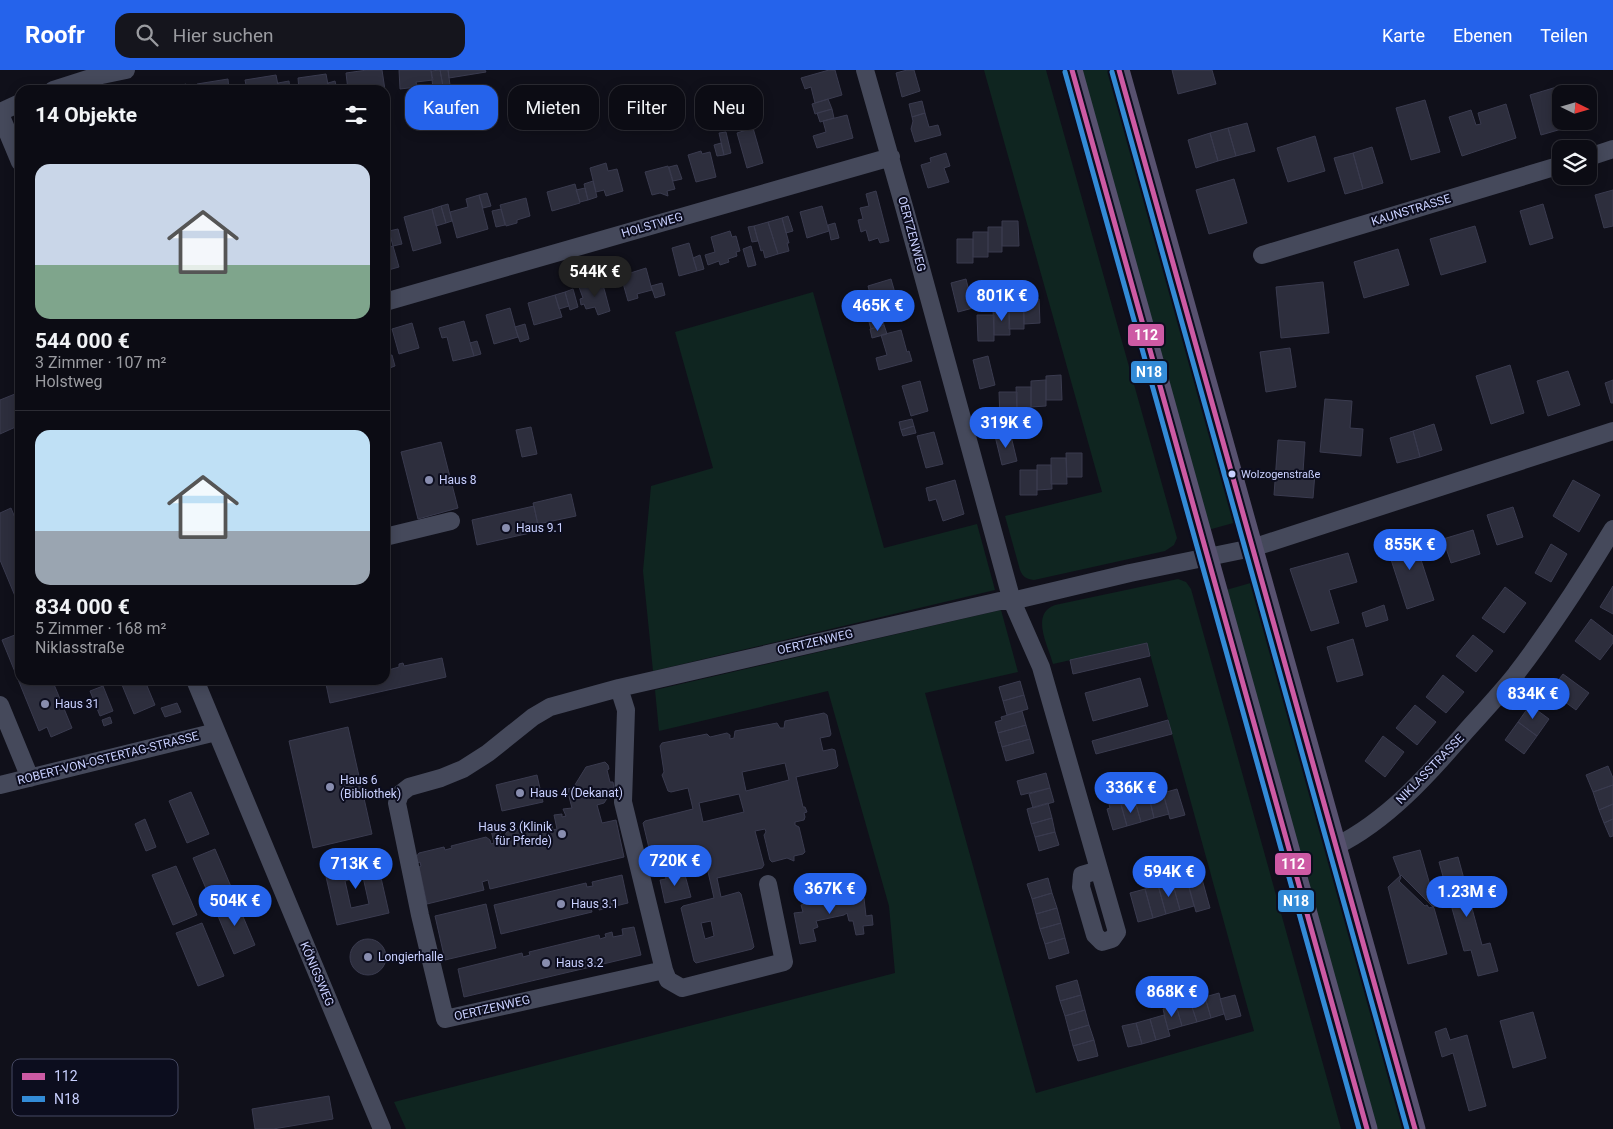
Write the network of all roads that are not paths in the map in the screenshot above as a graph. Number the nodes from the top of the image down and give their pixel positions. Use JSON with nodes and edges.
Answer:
{"nodes":[{"id":1,"x":126,"y":70,"type":"edge"},
{"id":2,"x":865,"y":70,"type":"edge"},
{"id":3,"x":1072,"y":70,"type":"edge"},
{"id":4,"x":1119,"y":70,"type":"edge"},
{"id":5,"x":68,"y":85,"type":"edge"},
{"id":6,"x":15,"y":106,"type":"edge"},
{"id":7,"x":0,"y":113,"type":"edge"},
{"id":8,"x":15,"y":150,"type":"edge"},
{"id":9,"x":1613,"y":150,"type":"edge"},
{"id":10,"x":1597,"y":155,"type":"edge"},
{"id":11,"x":891,"y":157,"type":"junction"},
{"id":12,"x":1552,"y":168,"type":"edge"},
{"id":13,"x":1262,"y":256,"type":"dead end"},
{"id":14,"x":390,"y":301,"type":"edge"},
{"id":15,"x":1613,"y":431,"type":"edge"},
{"id":16,"x":452,"y":521,"type":"dead end"},
{"id":17,"x":1613,"y":529,"type":"edge"},
{"id":18,"x":390,"y":536,"type":"edge"},
{"id":19,"x":1252,"y":548,"type":"junction"},
{"id":20,"x":1208,"y":557,"type":"junction"},
{"id":21,"x":1012,"y":601,"type":"junction"},
{"id":22,"x":196,"y":685,"type":"edge"},
{"id":23,"x":619,"y":688,"type":"junction"},
{"id":24,"x":0,"y":705,"type":"edge"},
{"id":25,"x":216,"y":732,"type":"junction"},
{"id":26,"x":30,"y":778,"type":"junction"},
{"id":27,"x":0,"y":784,"type":"edge"},
{"id":28,"x":1336,"y":846,"type":"junction"},
{"id":29,"x":1099,"y":870,"type":"dead end"},
{"id":30,"x":768,"y":884,"type":"dead end"},
{"id":31,"x":664,"y":970,"type":"junction"},
{"id":32,"x":382,"y":1129,"type":"edge"},
{"id":33,"x":1368,"y":1129,"type":"edge"},
{"id":34,"x":1415,"y":1129,"type":"edge"}],
"edges":[{"from":1,"to":5,"type":"street"},
{"from":2,"to":11,"type":"street","name":"OERTZENWEG"},
{"from":3,"to":20,"type":"main road"},
{"from":4,"to":19,"type":"main road"},
{"from":6,"to":7,"type":"street"},
{"from":7,"to":8,"type":"street"},
{"from":9,"to":10,"type":"street"},
{"from":11,"to":14,"type":"street","name":"HOLSTWEG"},
{"from":11,"to":21,"type":"street","name":"OERTZENWEG"},
{"from":12,"to":13,"type":"street","name":"KAUNSTRASSE"},
{"from":15,"to":19,"type":"street"},
{"from":16,"to":18,"type":"street"},
{"from":17,"to":28,"type":"street","name":"NIKLASSTRASSE"},
{"from":19,"to":20,"type":"street"},
{"from":19,"to":28,"type":"main road"},
{"from":20,"to":21,"type":"street"},
{"from":20,"to":33,"type":"main road"},
{"from":21,"to":23,"type":"street","name":"OERTZENWEG"},
{"from":21,"to":29,"type":"street","name":"OERTZENWEG"},
{"from":22,"to":25,"type":"street","name":"KÖNIGSWEG"},
{"from":23,"to":31,"type":"street"},
{"from":23,"to":31,"type":"street","name":"OERTZENWEG"},
{"from":24,"to":26,"type":"street"},
{"from":25,"to":26,"type":"street","name":"ROBERT-VON-OSTERTAG-STRASSE"},
{"from":25,"to":32,"type":"street","name":"KÖNIGSWEG"},
{"from":26,"to":27,"type":"street","name":"ROBERT-VON-OSTERTAG-STRASSE"},
{"from":28,"to":34,"type":"main road"},
{"from":30,"to":31,"type":"street"}]}
